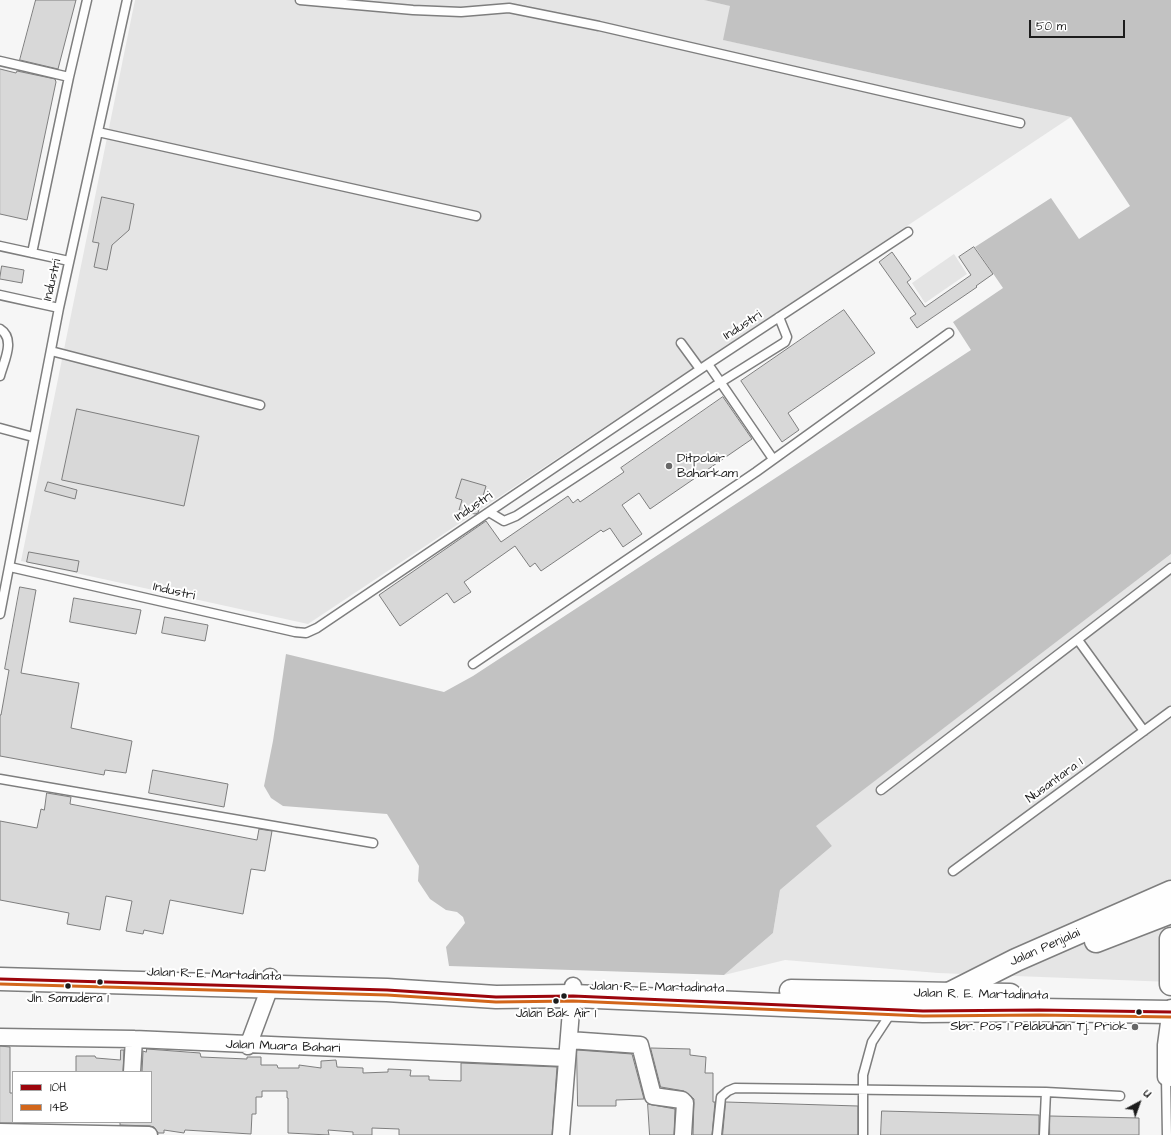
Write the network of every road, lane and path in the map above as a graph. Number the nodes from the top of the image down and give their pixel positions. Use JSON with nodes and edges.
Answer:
{"nodes":[{"id":1,"x":87,"y":0,"type":"edge"},
{"id":2,"x":127,"y":0,"type":"edge"},
{"id":3,"x":300,"y":0,"type":"edge"},
{"id":4,"x":0,"y":61,"type":"edge"},
{"id":5,"x":69,"y":77,"type":"junction"},
{"id":6,"x":1020,"y":123,"type":"dead end"},
{"id":7,"x":98,"y":132,"type":"junction"},
{"id":8,"x":476,"y":216,"type":"dead end"},
{"id":9,"x":908,"y":232,"type":"dead end"},
{"id":10,"x":0,"y":246,"type":"edge"},
{"id":11,"x":32,"y":253,"type":"junction"},
{"id":12,"x":70,"y":261,"type":"junction"},
{"id":13,"x":0,"y":295,"type":"edge"},
{"id":14,"x":59,"y":308,"type":"junction"},
{"id":15,"x":779,"y":317,"type":"junction"},
{"id":16,"x":0,"y":329,"type":"edge"},
{"id":17,"x":949,"y":333,"type":"dead end"},
{"id":18,"x":681,"y":343,"type":"dead end"},
{"id":19,"x":51,"y":351,"type":"junction"},
{"id":20,"x":708,"y":364,"type":"junction"},
{"id":21,"x":700,"y":369,"type":"junction"},
{"id":22,"x":0,"y":376,"type":"edge"},
{"id":23,"x":720,"y":382,"type":"junction"},
{"id":24,"x":260,"y":405,"type":"dead end"},
{"id":25,"x":0,"y":428,"type":"edge"},
{"id":26,"x":33,"y":437,"type":"junction"},
{"id":27,"x":773,"y":459,"type":"junction"},
{"id":28,"x":490,"y":512,"type":"junction"},
{"id":29,"x":10,"y":567,"type":"junction"},
{"id":30,"x":1171,"y":568,"type":"edge"},
{"id":31,"x":0,"y":609,"type":"edge"},
{"id":32,"x":1078,"y":640,"type":"junction"},
{"id":33,"x":473,"y":664,"type":"dead end"},
{"id":34,"x":1171,"y":711,"type":"edge"},
{"id":35,"x":1144,"y":731,"type":"junction"},
{"id":36,"x":0,"y":779,"type":"edge"},
{"id":37,"x":881,"y":790,"type":"dead end"},
{"id":38,"x":373,"y":843,"type":"dead end"},
{"id":39,"x":954,"y":871,"type":"dead end"},
{"id":40,"x":1171,"y":892,"type":"edge"},
{"id":41,"x":1171,"y":912,"type":"edge"},
{"id":42,"x":1171,"y":939,"type":"edge"},
{"id":43,"x":0,"y":967,"type":"edge"},
{"id":44,"x":0,"y":979,"type":"edge"},
{"id":45,"x":270,"y":982,"type":"junction"},
{"id":46,"x":1171,"y":984,"type":"edge"},
{"id":47,"x":573,"y":991,"type":"junction"},
{"id":48,"x":1171,"y":998,"type":"edge"},
{"id":49,"x":900,"y":1001,"type":"junction"},
{"id":50,"x":945,"y":1003,"type":"junction"},
{"id":51,"x":1171,"y":1008,"type":"edge"},
{"id":52,"x":1171,"y":1012,"type":"edge"},
{"id":53,"x":0,"y":1037,"type":"edge"},
{"id":54,"x":134,"y":1039,"type":"junction"},
{"id":55,"x":569,"y":1040,"type":"junction"},
{"id":56,"x":248,"y":1046,"type":"junction"},
{"id":57,"x":566,"y":1058,"type":"junction"},
{"id":58,"x":132,"y":1071,"type":"edge"},
{"id":59,"x":1168,"y":1077,"type":"edge"},
{"id":60,"x":863,"y":1090,"type":"junction"},
{"id":61,"x":1046,"y":1092,"type":"junction"},
{"id":62,"x":1120,"y":1096,"type":"dead end"},
{"id":63,"x":1169,"y":1120,"type":"edge"},
{"id":64,"x":130,"y":1123,"type":"edge"},
{"id":65,"x":0,"y":1132,"type":"edge"},
{"id":66,"x":129,"y":1135,"type":"edge"},
{"id":67,"x":148,"y":1135,"type":"edge"},
{"id":68,"x":561,"y":1135,"type":"edge"},
{"id":69,"x":684,"y":1135,"type":"edge"},
{"id":70,"x":717,"y":1135,"type":"edge"},
{"id":71,"x":863,"y":1135,"type":"edge"},
{"id":72,"x":1044,"y":1135,"type":"edge"},
{"id":73,"x":1167,"y":1135,"type":"edge"}],
"edges":[{"from":1,"to":5,"type":"lane"},
{"from":2,"to":7,"type":"lane","name":"Industri"},
{"from":3,"to":6,"type":"lane"},
{"from":4,"to":5,"type":"lane"},
{"from":5,"to":11,"type":"lane"},
{"from":7,"to":8,"type":"lane"},
{"from":7,"to":12,"type":"lane","name":"Industri"},
{"from":9,"to":15,"type":"lane","name":"Industri"},
{"from":10,"to":11,"type":"lane"},
{"from":11,"to":12,"type":"lane"},
{"from":12,"to":14,"type":"lane","name":"Industri"},
{"from":13,"to":14,"type":"lane"},
{"from":14,"to":19,"type":"lane","name":"Industri"},
{"from":15,"to":20,"type":"lane","name":"Industri"},
{"from":15,"to":23,"type":"lane"},
{"from":16,"to":22,"type":"lane"},
{"from":17,"to":27,"type":"lane"},
{"from":18,"to":21,"type":"lane"},
{"from":19,"to":24,"type":"lane"},
{"from":19,"to":26,"type":"lane","name":"Industri"},
{"from":20,"to":21,"type":"lane","name":"Industri"},
{"from":20,"to":23,"type":"lane"},
{"from":21,"to":28,"type":"lane","name":"Industri"},
{"from":23,"to":27,"type":"lane"},
{"from":23,"to":28,"type":"lane"},
{"from":25,"to":26,"type":"lane"},
{"from":26,"to":29,"type":"lane","name":"Industri"},
{"from":27,"to":33,"type":"lane"},
{"from":28,"to":29,"type":"lane","name":"Industri"},
{"from":29,"to":31,"type":"lane","name":"Industri"},
{"from":30,"to":32,"type":"lane"},
{"from":32,"to":35,"type":"lane"},
{"from":32,"to":37,"type":"lane"},
{"from":34,"to":35,"type":"lane","name":"Nusantara 1"},
{"from":35,"to":39,"type":"lane","name":"Nusantara 1"},
{"from":36,"to":38,"type":"lane"},
{"from":40,"to":50,"type":"main road","name":"Jalan Penjalai"},
{"from":41,"to":50,"type":"main road","name":"Jalan Penjalai"},
{"from":42,"to":46,"type":"main road"},
{"from":43,"to":45,"type":"main road","name":"Jalan R. E. Martadinata"},
{"from":44,"to":45,"type":"main road","name":"Jalan R. E. Martadinata"},
{"from":45,"to":47,"type":"main road","name":"Jalan R. E. Martadinata"},
{"from":45,"to":56,"type":"street"},
{"from":47,"to":49,"type":"main road","name":"Jalan R. E. Martadinata"},
{"from":47,"to":55,"type":"street"},
{"from":48,"to":50,"type":"main road","name":"Jalan R. E. Martadinata"},
{"from":49,"to":50,"type":"main road","name":"Jalan R. E. Martadinata"},
{"from":49,"to":50,"type":"main road","name":"Jalan R. E. Martadinata"},
{"from":49,"to":60,"type":"lane"},
{"from":50,"to":52,"type":"main road","name":"Jalan R. E. Martadinata"},
{"from":51,"to":52,"type":"street"},
{"from":52,"to":59,"type":"street"},
{"from":53,"to":54,"type":"street","name":"Jalan Muara Bahari"},
{"from":54,"to":56,"type":"street","name":"Jalan Muara Bahari"},
{"from":54,"to":58,"type":"street"},
{"from":55,"to":57,"type":"street"},
{"from":55,"to":69,"type":"street"},
{"from":56,"to":57,"type":"street","name":"Jalan Muara Bahari"},
{"from":57,"to":68,"type":"street"},
{"from":59,"to":63,"type":"lane"},
{"from":60,"to":61,"type":"lane"},
{"from":60,"to":70,"type":"lane"},
{"from":60,"to":71,"type":"lane"},
{"from":61,"to":62,"type":"lane"},
{"from":61,"to":72,"type":"lane"},
{"from":63,"to":73,"type":"lane"},
{"from":64,"to":66,"type":"street"},
{"from":65,"to":66,"type":"street"},
{"from":66,"to":67,"type":"street"}]}
